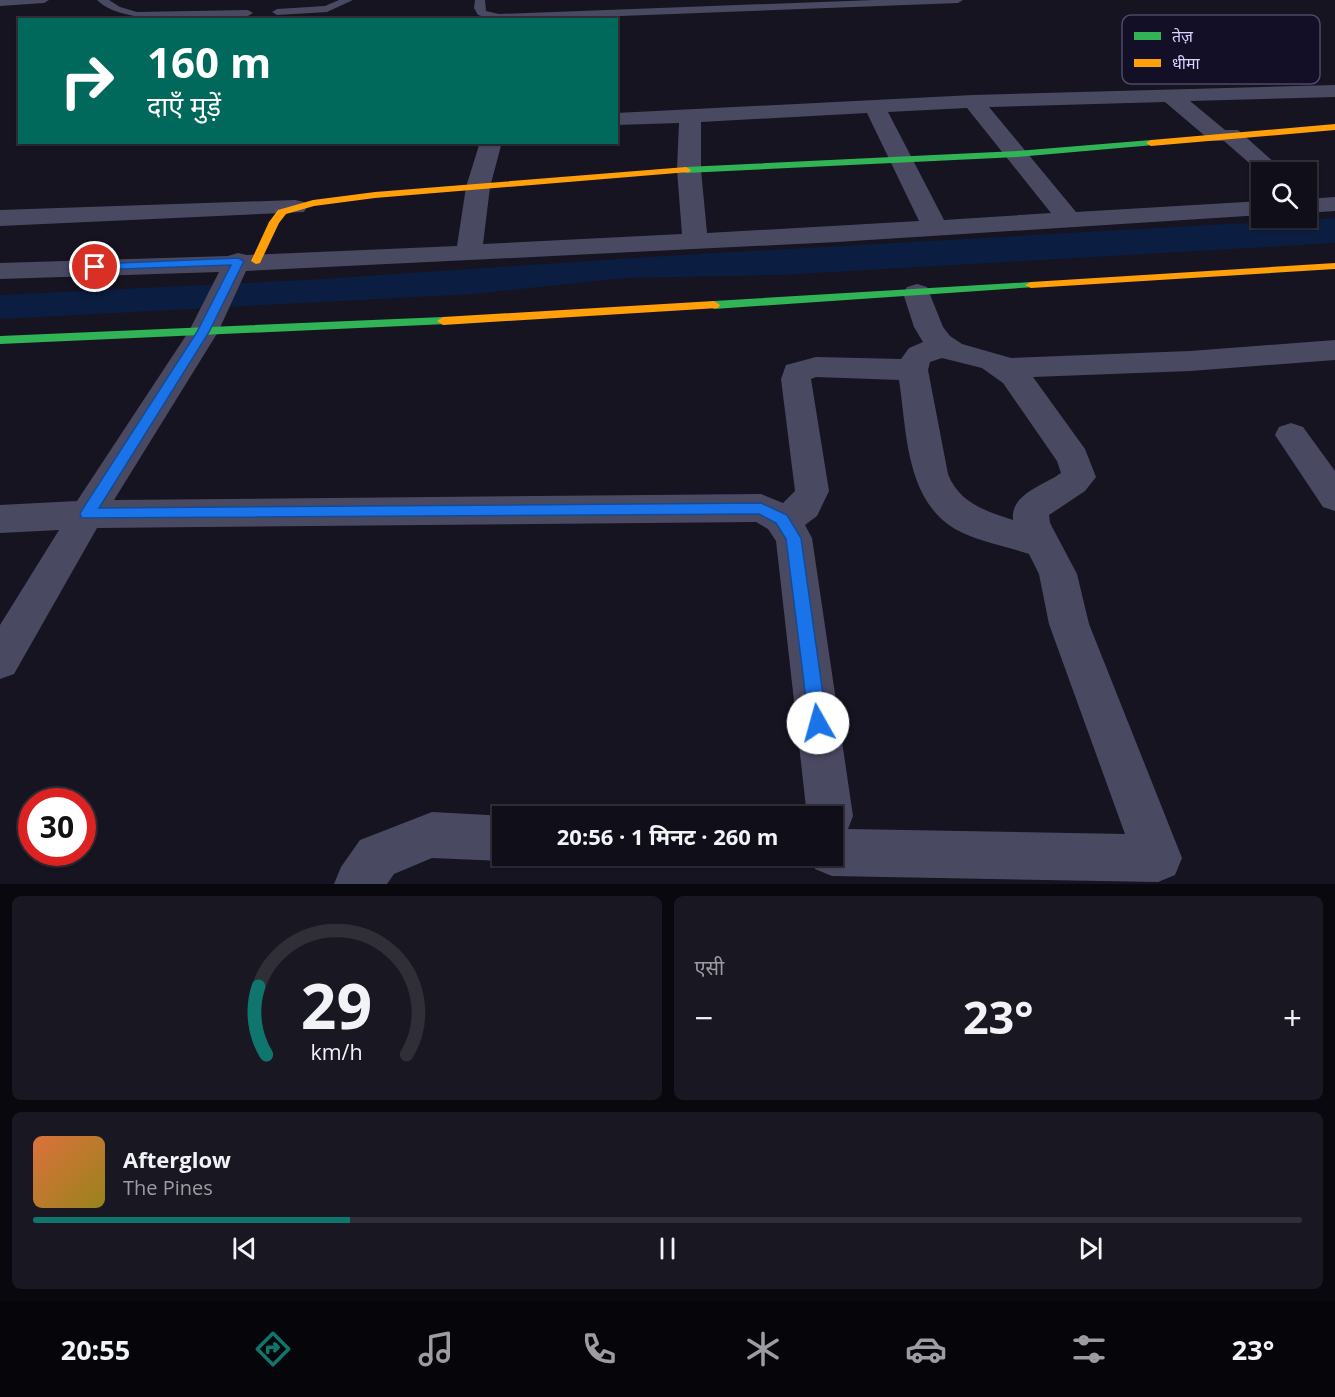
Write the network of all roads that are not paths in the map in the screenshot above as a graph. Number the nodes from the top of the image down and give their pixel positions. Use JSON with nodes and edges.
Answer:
{"nodes":[{"id":1,"x":44,"y":0,"type":"edge"},
{"id":2,"x":102,"y":0,"type":"edge"},
{"id":3,"x":348,"y":0,"type":"edge"},
{"id":4,"x":480,"y":0,"type":"edge"},
{"id":5,"x":958,"y":0,"type":"edge"},
{"id":6,"x":0,"y":3,"type":"edge"},
{"id":7,"x":277,"y":12,"type":"dead end"},
{"id":8,"x":248,"y":13,"type":"dead end"},
{"id":9,"x":540,"y":18,"type":"edge"},
{"id":10,"x":1335,"y":91,"type":"edge"},
{"id":11,"x":1168,"y":94,"type":"junction"},
{"id":12,"x":973,"y":101,"type":"junction"},
{"id":13,"x":875,"y":107,"type":"junction"},
{"id":14,"x":690,"y":116,"type":"junction"},
{"id":15,"x":618,"y":119,"type":"edge"},
{"id":16,"x":1335,"y":127,"type":"edge"},
{"id":17,"x":1224,"y":136,"type":"junction"},
{"id":18,"x":490,"y":144,"type":"edge"},
{"id":19,"x":1017,"y":154,"type":"junction"},
{"id":20,"x":901,"y":160,"type":"junction"},
{"id":21,"x":1259,"y":162,"type":"edge"},
{"id":22,"x":689,"y":170,"type":"junction"},
{"id":23,"x":478,"y":187,"type":"junction"},
{"id":24,"x":1317,"y":204,"type":"edge"},
{"id":25,"x":1335,"y":204,"type":"edge"},
{"id":26,"x":295,"y":207,"type":"junction"},
{"id":27,"x":1251,"y":209,"type":"edge"},
{"id":28,"x":0,"y":218,"type":"edge"},
{"id":29,"x":1069,"y":220,"type":"junction"},
{"id":30,"x":935,"y":228,"type":"junction"},
{"id":31,"x":695,"y":241,"type":"junction"},
{"id":32,"x":469,"y":253,"type":"junction"},
{"id":33,"x":1335,"y":266,"type":"edge"},
{"id":34,"x":241,"y":267,"type":"junction"},
{"id":35,"x":0,"y":271,"type":"edge"},
{"id":36,"x":917,"y":293,"type":"junction"},
{"id":37,"x":205,"y":327,"type":"junction"},
{"id":38,"x":0,"y":340,"type":"edge"},
{"id":39,"x":1335,"y":350,"type":"edge"},
{"id":40,"x":928,"y":359,"type":"junction"},
{"id":41,"x":1005,"y":368,"type":"junction"},
{"id":42,"x":1291,"y":435,"type":"dead end"},
{"id":43,"x":1335,"y":497,"type":"edge"},
{"id":44,"x":87,"y":514,"type":"junction"},
{"id":45,"x":0,"y":519,"type":"edge"},
{"id":46,"x":781,"y":519,"type":"junction"},
{"id":47,"x":1044,"y":544,"type":"junction"},
{"id":48,"x":0,"y":661,"type":"edge"},
{"id":49,"x":828,"y":806,"type":"edge"},
{"id":50,"x":492,"y":838,"type":"edge"},
{"id":51,"x":843,"y":840,"type":"edge"},
{"id":52,"x":1163,"y":871,"type":"edge"},
{"id":53,"x":358,"y":884,"type":"edge"}],
"edges":[{"from":1,"to":6,"type":"lane"},
{"from":2,"to":8,"type":"lane"},
{"from":3,"to":7,"type":"lane"},
{"from":4,"to":9,"type":"lane"},
{"from":5,"to":9,"type":"lane"},
{"from":10,"to":11,"type":"street"},
{"from":11,"to":12,"type":"street"},
{"from":11,"to":17,"type":"street"},
{"from":12,"to":13,"type":"street"},
{"from":12,"to":19,"type":"street"},
{"from":13,"to":14,"type":"street"},
{"from":13,"to":20,"type":"street"},
{"from":14,"to":15,"type":"street"},
{"from":14,"to":22,"type":"street"},
{"from":16,"to":17,"type":"street"},
{"from":17,"to":19,"type":"street"},
{"from":17,"to":21,"type":"street"},
{"from":18,"to":23,"type":"street"},
{"from":19,"to":20,"type":"street"},
{"from":19,"to":29,"type":"street"},
{"from":20,"to":22,"type":"street"},
{"from":20,"to":30,"type":"street"},
{"from":22,"to":23,"type":"street"},
{"from":22,"to":31,"type":"street"},
{"from":23,"to":26,"type":"street"},
{"from":23,"to":32,"type":"street"},
{"from":24,"to":25,"type":"street"},
{"from":26,"to":28,"type":"street"},
{"from":26,"to":34,"type":"street"},
{"from":27,"to":29,"type":"street"},
{"from":29,"to":30,"type":"street"},
{"from":30,"to":31,"type":"street"},
{"from":31,"to":32,"type":"street"},
{"from":32,"to":34,"type":"street"},
{"from":33,"to":36,"type":"street"},
{"from":34,"to":35,"type":"street"},
{"from":34,"to":37,"type":"street"},
{"from":36,"to":37,"type":"street"},
{"from":36,"to":40,"type":"street"},
{"from":37,"to":38,"type":"street"},
{"from":37,"to":44,"type":"street"},
{"from":39,"to":41,"type":"street"},
{"from":40,"to":41,"type":"street"},
{"from":40,"to":46,"type":"street"},
{"from":40,"to":47,"type":"street"},
{"from":41,"to":47,"type":"street"},
{"from":42,"to":43,"type":"street"},
{"from":44,"to":45,"type":"street"},
{"from":44,"to":46,"type":"street"},
{"from":44,"to":48,"type":"street"},
{"from":46,"to":49,"type":"street"},
{"from":47,"to":52,"type":"street"},
{"from":50,"to":53,"type":"street"},
{"from":51,"to":52,"type":"street"}]}
